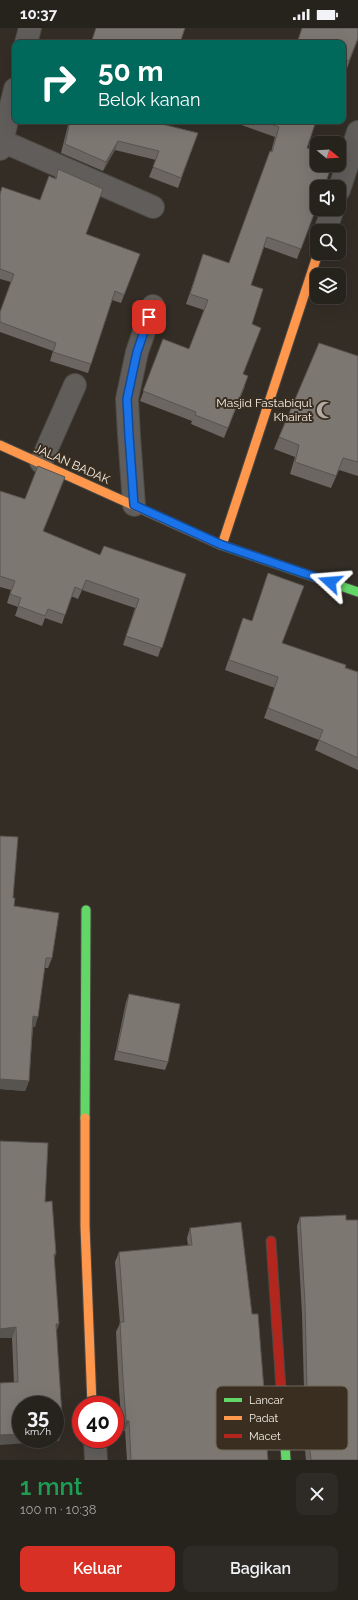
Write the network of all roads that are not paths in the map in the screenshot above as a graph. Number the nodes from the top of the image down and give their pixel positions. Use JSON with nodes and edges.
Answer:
{"nodes":[{"id":1,"x":30,"y":28,"type":"edge"},
{"id":2,"x":27,"y":40,"type":"edge"},
{"id":3,"x":12,"y":101,"type":"edge"},
{"id":4,"x":358,"y":132,"type":"edge"},
{"id":5,"x":1,"y":145,"type":"edge"},
{"id":6,"x":342,"y":180,"type":"edge"},
{"id":7,"x":153,"y":207,"type":"dead end"},
{"id":8,"x":316,"y":260,"type":"edge"},
{"id":9,"x":152,"y":306,"type":"dead end"},
{"id":10,"x":75,"y":385,"type":"dead end"},
{"id":11,"x":0,"y":445,"type":"edge"},
{"id":12,"x":41,"y":462,"type":"junction"},
{"id":13,"x":134,"y":505,"type":"junction"},
{"id":14,"x":222,"y":545,"type":"junction"},
{"id":15,"x":358,"y":592,"type":"edge"},
{"id":16,"x":86,"y":910,"type":"dead end"},
{"id":17,"x":271,"y":1241,"type":"dead end"},
{"id":18,"x":281,"y":1386,"type":"edge"},
{"id":19,"x":92,"y":1396,"type":"edge"},
{"id":20,"x":95,"y":1448,"type":"edge"},
{"id":21,"x":285,"y":1450,"type":"edge"},
{"id":22,"x":96,"y":1460,"type":"edge"},
{"id":23,"x":286,"y":1460,"type":"edge"}],
"edges":[{"from":1,"to":2,"type":"street"},
{"from":3,"to":5,"type":"street"},
{"from":4,"to":6,"type":"street"},
{"from":5,"to":7,"type":"street"},
{"from":8,"to":14,"type":"street"},
{"from":9,"to":13,"type":"street"},
{"from":10,"to":12,"type":"street"},
{"from":11,"to":12,"type":"street","name":"JALAN BADAK"},
{"from":12,"to":13,"type":"street","name":"JALAN BADAK"},
{"from":13,"to":14,"type":"street","name":"JALAN BADAK"},
{"from":14,"to":15,"type":"street","name":"JALAN BADAK"},
{"from":16,"to":19,"type":"street"},
{"from":17,"to":18,"type":"street"},
{"from":20,"to":22,"type":"street"},
{"from":21,"to":23,"type":"street"}]}
